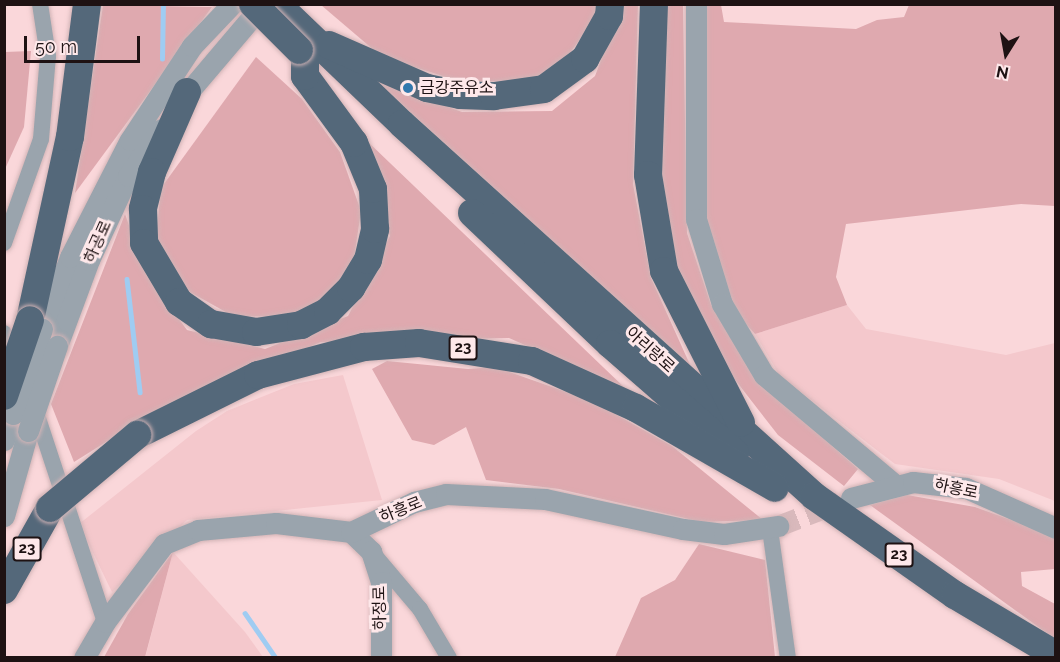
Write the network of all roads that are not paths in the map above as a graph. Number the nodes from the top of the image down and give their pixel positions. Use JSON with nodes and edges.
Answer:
{"nodes":[{"id":1,"x":40,"y":4,"type":"edge"},
{"id":2,"x":69,"y":4,"type":"edge"},
{"id":3,"x":87,"y":4,"type":"edge"},
{"id":4,"x":232,"y":4,"type":"edge"},
{"id":5,"x":253,"y":4,"type":"edge"},
{"id":6,"x":262,"y":4,"type":"edge"},
{"id":7,"x":277,"y":4,"type":"edge"},
{"id":8,"x":610,"y":4,"type":"edge"},
{"id":9,"x":654,"y":4,"type":"edge"},
{"id":10,"x":696,"y":4,"type":"edge"},
{"id":11,"x":303,"y":42,"type":"junction"},
{"id":12,"x":81,"y":52,"type":"junction"},
{"id":13,"x":187,"y":92,"type":"junction"},
{"id":14,"x":4,"y":243,"type":"edge"},
{"id":15,"x":36,"y":325,"type":"junction"},
{"id":16,"x":4,"y":333,"type":"edge"},
{"id":17,"x":9,"y":405,"type":"edge"},
{"id":18,"x":4,"y":440,"type":"edge"},
{"id":19,"x":752,"y":443,"type":"junction"},
{"id":20,"x":895,"y":485,"type":"junction"},
{"id":21,"x":775,"y":488,"type":"junction"},
{"id":22,"x":851,"y":498,"type":"tunnel mouth"},
{"id":23,"x":4,"y":516,"type":"edge"},
{"id":24,"x":774,"y":527,"type":"joint"},
{"id":25,"x":1056,"y":528,"type":"edge"},
{"id":26,"x":351,"y":532,"type":"junction"},
{"id":27,"x":371,"y":551,"type":"junction"},
{"id":28,"x":4,"y":590,"type":"edge"},
{"id":29,"x":105,"y":622,"type":"junction"},
{"id":30,"x":1056,"y":655,"type":"edge"},
{"id":31,"x":84,"y":657,"type":"edge"},
{"id":32,"x":381,"y":657,"type":"edge"},
{"id":33,"x":449,"y":657,"type":"edge"},
{"id":34,"x":788,"y":657,"type":"edge"},
{"id":35,"x":1025,"y":657,"type":"edge"}],
"edges":[{"from":1,"to":14,"type":"street"},
{"from":2,"to":12,"type":"highway"},
{"from":3,"to":12,"type":"highway"},
{"from":4,"to":15,"type":"street","name":"하공로"},
{"from":5,"to":11,"type":"highway","name":"아리랑로","bridge":true},
{"from":6,"to":13,"type":"street","name":"하공로"},
{"from":7,"to":11,"type":"highway","name":"아리랑로"},
{"from":8,"to":11,"type":"highway"},
{"from":9,"to":19,"type":"highway","number":"23"},
{"from":10,"to":20,"type":"street"},
{"from":11,"to":13,"type":"highway"},
{"from":11,"to":19,"type":"highway","name":"아리랑로"},
{"from":11,"to":21,"type":"highway","name":"아리랑로"},
{"from":12,"to":15,"type":"highway"},
{"from":13,"to":23,"type":"street","name":"하공로","bridge":true},
{"from":15,"to":17,"type":"highway","bridge":true},
{"from":16,"to":29,"type":"street"},
{"from":17,"to":18,"type":"street"},
{"from":19,"to":30,"type":"highway","name":"아리랑로","number":"23"},
{"from":20,"to":22,"type":"street","name":"하흥로"},
{"from":20,"to":25,"type":"street","name":"하흥로"},
{"from":21,"to":28,"type":"highway","number":"23","bridge":true},
{"from":21,"to":35,"type":"highway","name":"아리랑로","number":"23"},
{"from":24,"to":26,"type":"street","name":"하흥로"},
{"from":24,"to":34,"type":"street"},
{"from":26,"to":27,"type":"street","name":"하정로"},
{"from":26,"to":29,"type":"street"},
{"from":27,"to":32,"type":"street","name":"하정로"},
{"from":27,"to":33,"type":"street"},
{"from":29,"to":31,"type":"street"}]}
